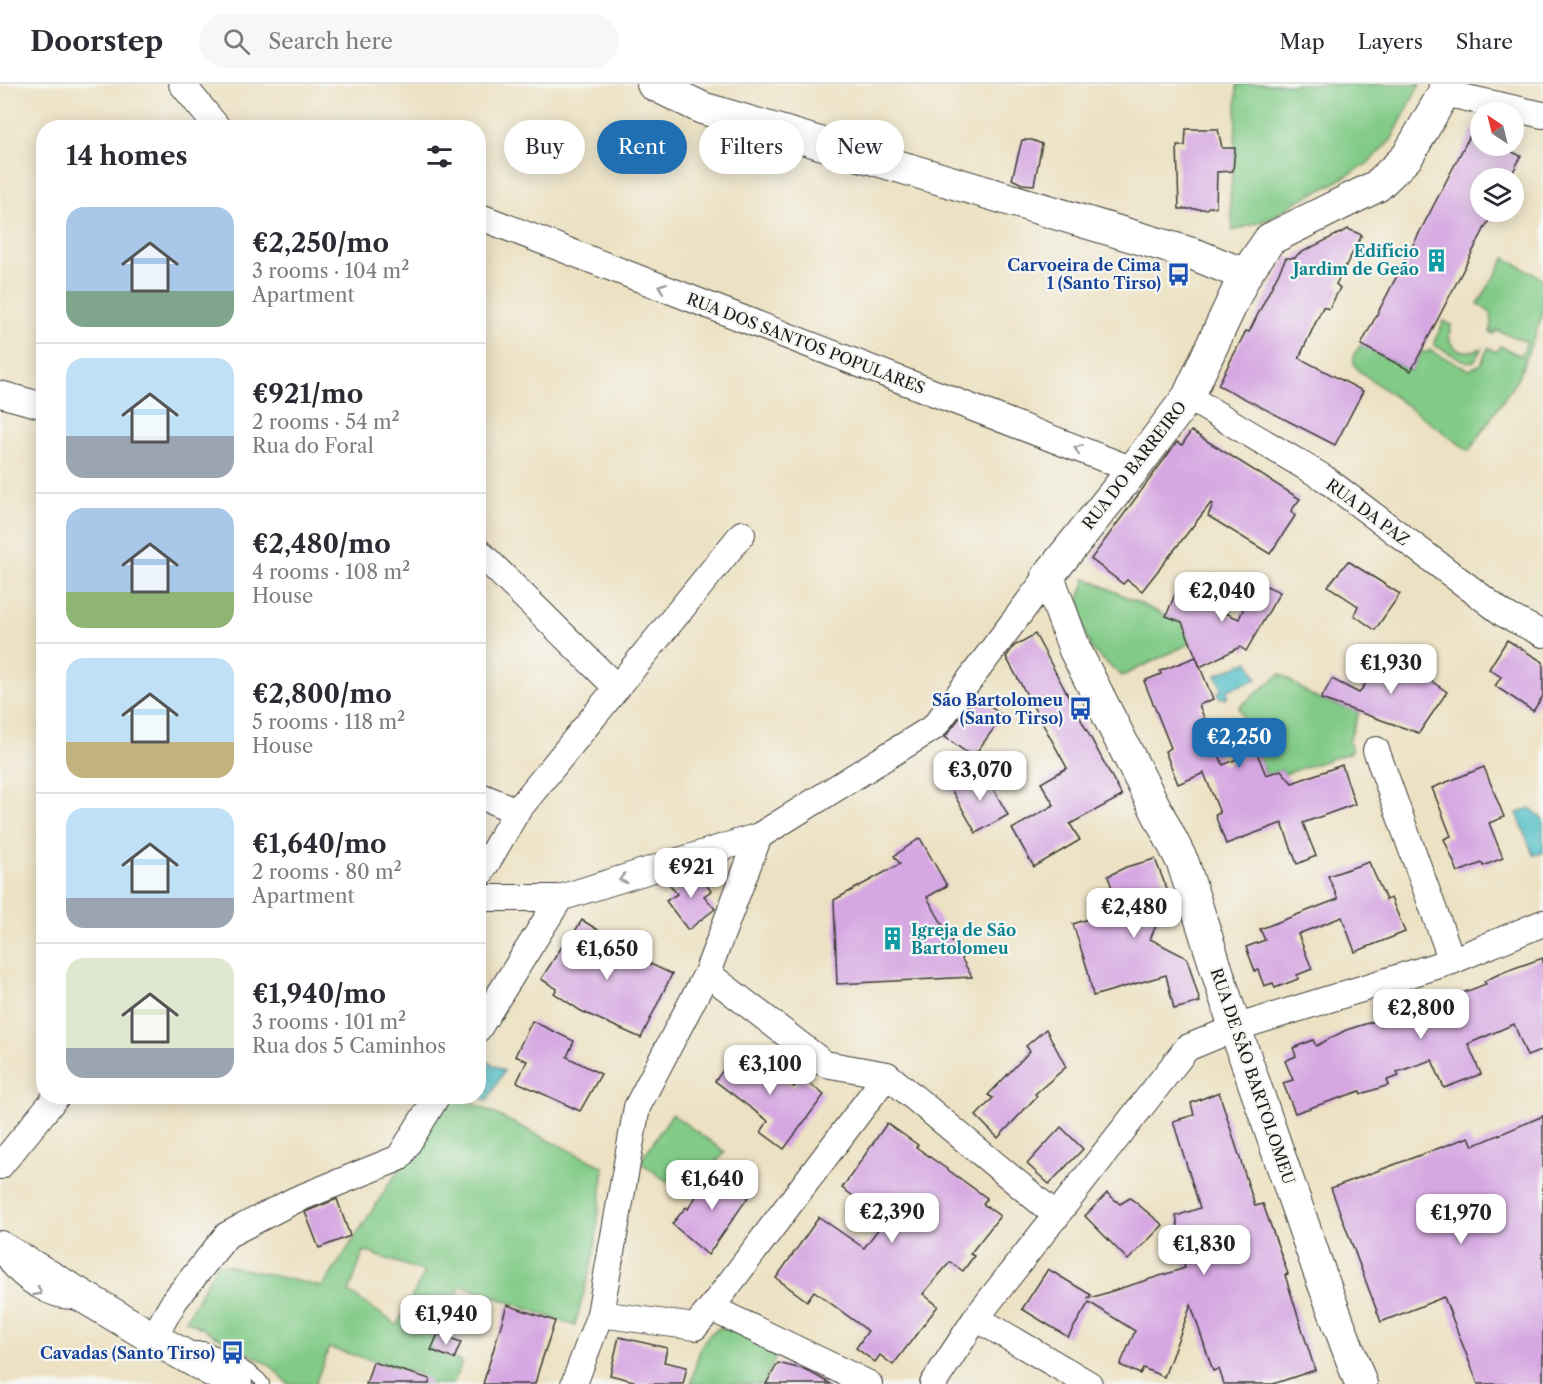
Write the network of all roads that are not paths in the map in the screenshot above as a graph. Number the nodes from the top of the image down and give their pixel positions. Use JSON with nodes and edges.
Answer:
{"nodes":[{"id":1,"x":182,"y":84,"type":"edge"},
{"id":2,"x":653,"y":84,"type":"edge"},
{"id":3,"x":1444,"y":89,"type":"edge"},
{"id":4,"x":1543,"y":116,"type":"edge"},
{"id":5,"x":211,"y":120,"type":"edge"},
{"id":6,"x":486,"y":219,"type":"edge"},
{"id":7,"x":1245,"y":275,"type":"junction"},
{"id":8,"x":0,"y":394,"type":"edge"},
{"id":9,"x":1188,"y":397,"type":"junction"},
{"id":10,"x":36,"y":404,"type":"edge"},
{"id":11,"x":1133,"y":470,"type":"junction"},
{"id":12,"x":742,"y":534,"type":"dead end"},
{"id":13,"x":486,"y":559,"type":"edge"},
{"id":14,"x":1048,"y":576,"type":"junction"},
{"id":15,"x":1543,"y":633,"type":"edge"},
{"id":16,"x":617,"y":688,"type":"junction"},
{"id":17,"x":1376,"y":750,"type":"dead end"},
{"id":18,"x":486,"y":798,"type":"edge"},
{"id":19,"x":516,"y":811,"type":"junction"},
{"id":20,"x":759,"y":836,"type":"junction"},
{"id":21,"x":486,"y":864,"type":"edge"},
{"id":22,"x":486,"y":898,"type":"edge"},
{"id":23,"x":560,"y":898,"type":"junction"},
{"id":24,"x":1543,"y":922,"type":"edge"},
{"id":25,"x":1452,"y":960,"type":"junction"},
{"id":26,"x":707,"y":973,"type":"junction"},
{"id":27,"x":486,"y":1016,"type":"edge"},
{"id":28,"x":1235,"y":1028,"type":"junction"},
{"id":29,"x":887,"y":1076,"type":"junction"},
{"id":30,"x":50,"y":1104,"type":"edge"},
{"id":31,"x":432,"y":1104,"type":"edge"},
{"id":32,"x":0,"y":1166,"type":"edge"},
{"id":33,"x":1057,"y":1216,"type":"junction"},
{"id":34,"x":0,"y":1247,"type":"edge"},
{"id":35,"x":0,"y":1254,"type":"edge"},
{"id":36,"x":90,"y":1301,"type":"junction"},
{"id":37,"x":711,"y":1308,"type":"junction"},
{"id":38,"x":600,"y":1314,"type":"junction"},
{"id":39,"x":976,"y":1318,"type":"junction"},
{"id":40,"x":153,"y":1338,"type":"junction"},
{"id":41,"x":180,"y":1353,"type":"junction"},
{"id":42,"x":236,"y":1384,"type":"edge"},
{"id":43,"x":263,"y":1384,"type":"edge"},
{"id":44,"x":574,"y":1384,"type":"edge"},
{"id":45,"x":869,"y":1384,"type":"edge"},
{"id":46,"x":933,"y":1384,"type":"edge"},
{"id":47,"x":1089,"y":1384,"type":"edge"},
{"id":48,"x":1361,"y":1384,"type":"edge"}],
"edges":[{"from":1,"to":5,"type":"street"},
{"from":2,"to":7,"type":"street"},
{"from":3,"to":4,"type":"street"},
{"from":3,"to":7,"type":"street","name":"RUA DO BARREIRO"},
{"from":11,"to":6,"type":"street","name":"RUA DOS SANTOS POPULARES","one_way":true},
{"from":7,"to":9,"type":"street","name":"RUA DO BARREIRO"},
{"from":8,"to":10,"type":"street"},
{"from":9,"to":11,"type":"street","name":"RUA DO BARREIRO"},
{"from":9,"to":15,"type":"street","name":"RUA DA PAZ"},
{"from":11,"to":14,"type":"street","name":"RUA DO BARREIRO"},
{"from":12,"to":16,"type":"street"},
{"from":13,"to":16,"type":"street"},
{"from":14,"to":20,"type":"street"},
{"from":14,"to":28,"type":"street","name":"RUA DE SÃO BARTOLOMEU"},
{"from":16,"to":19,"type":"street"},
{"from":17,"to":25,"type":"street"},
{"from":18,"to":19,"type":"street"},
{"from":19,"to":21,"type":"street"},
{"from":20,"to":23,"type":"street","one_way":true},
{"from":20,"to":26,"type":"street"},
{"from":22,"to":23,"type":"street"},
{"from":23,"to":27,"type":"street"},
{"from":24,"to":25,"type":"street"},
{"from":25,"to":28,"type":"street"},
{"from":26,"to":29,"type":"street"},
{"from":26,"to":38,"type":"street"},
{"from":28,"to":33,"type":"street"},
{"from":28,"to":48,"type":"street","name":"RUA DE SÃO BARTOLOMEU"},
{"from":29,"to":33,"type":"street"},
{"from":29,"to":37,"type":"street"},
{"from":30,"to":32,"type":"street"},
{"from":31,"to":40,"type":"street"},
{"from":33,"to":39,"type":"street"},
{"from":34,"to":36,"type":"street"},
{"from":35,"to":36,"type":"lane","one_way":true},
{"from":36,"to":40,"type":"street"},
{"from":37,"to":38,"type":"street"},
{"from":37,"to":45,"type":"street"},
{"from":38,"to":44,"type":"street"},
{"from":39,"to":46,"type":"street"},
{"from":39,"to":47,"type":"street"},
{"from":40,"to":41,"type":"street"},
{"from":41,"to":42,"type":"street"},
{"from":41,"to":43,"type":"lane"}]}
